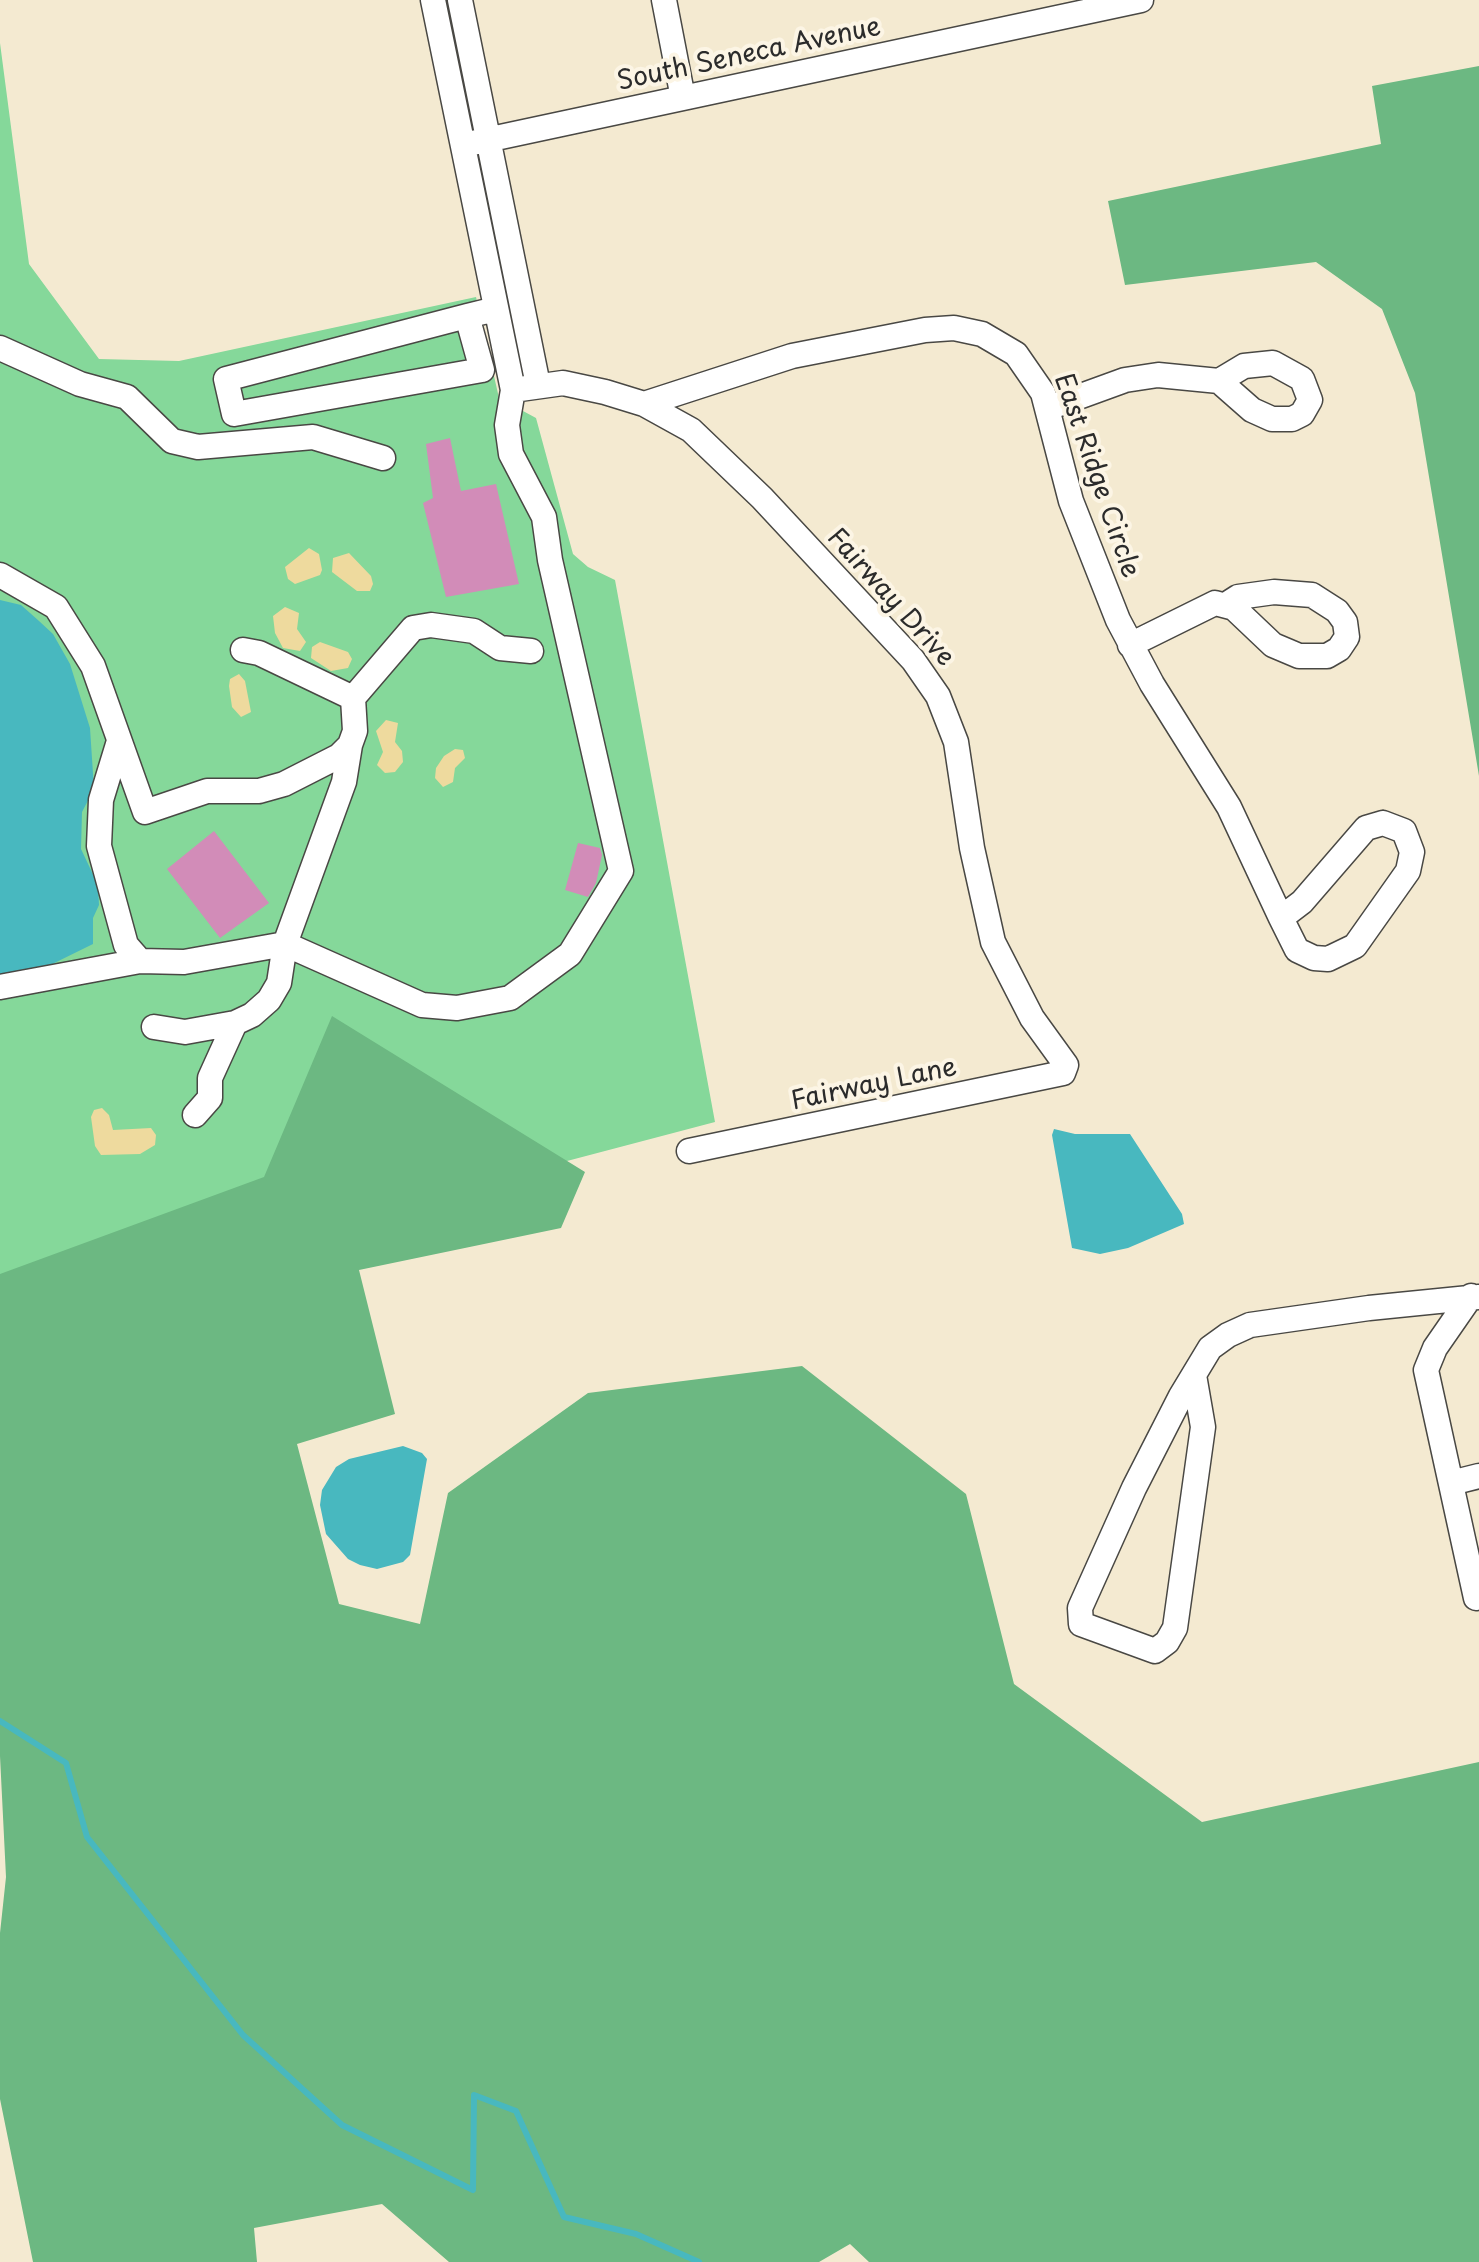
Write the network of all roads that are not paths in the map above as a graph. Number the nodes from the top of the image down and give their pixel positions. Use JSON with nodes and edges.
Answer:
{"nodes":[{"id":1,"x":433,"y":0,"type":"edge"},
{"id":2,"x":460,"y":0,"type":"edge"},
{"id":3,"x":664,"y":0,"type":"edge"},
{"id":4,"x":1141,"y":0,"type":"edge"},
{"id":5,"x":683,"y":98,"type":"junction"},
{"id":6,"x":489,"y":139,"type":"junction"},
{"id":7,"x":463,"y":145,"type":"junction"},
{"id":8,"x":513,"y":257,"type":"junction"},
{"id":9,"x":487,"y":262,"type":"junction"},
{"id":10,"x":496,"y":309,"type":"junction"},
{"id":11,"x":467,"y":316,"type":"junction"},
{"id":12,"x":0,"y":348,"type":"edge"},
{"id":13,"x":1219,"y":381,"type":"dead end"},
{"id":14,"x":538,"y":385,"type":"junction"},
{"id":15,"x":513,"y":390,"type":"junction"},
{"id":16,"x":644,"y":404,"type":"junction"},
{"id":17,"x":1048,"y":408,"type":"junction"},
{"id":18,"x":383,"y":458,"type":"dead end"},
{"id":19,"x":0,"y":575,"type":"edge"},
{"id":20,"x":1227,"y":604,"type":"dead end"},
{"id":21,"x":1130,"y":645,"type":"junction"},
{"id":22,"x":243,"y":650,"type":"dead end"},
{"id":23,"x":531,"y":651,"type":"dead end"},
{"id":24,"x":353,"y":698,"type":"junction"},
{"id":25,"x":119,"y":741,"type":"junction"},
{"id":26,"x":350,"y":745,"type":"junction"},
{"id":27,"x":1281,"y":918,"type":"junction"},
{"id":28,"x":285,"y":944,"type":"junction"},
{"id":29,"x":140,"y":961,"type":"junction"},
{"id":30,"x":0,"y":987,"type":"edge"},
{"id":31,"x":235,"y":1023,"type":"junction"},
{"id":32,"x":154,"y":1027,"type":"dead end"},
{"id":33,"x":1066,"y":1067,"type":"joint"},
{"id":34,"x":195,"y":1115,"type":"dead end"},
{"id":35,"x":689,"y":1151,"type":"dead end"},
{"id":36,"x":1475,"y":1296,"type":"edge"},
{"id":37,"x":1194,"y":1375,"type":"junction"},
{"id":38,"x":1479,"y":1476,"type":"edge"},
{"id":39,"x":1451,"y":1483,"type":"junction"},
{"id":40,"x":1479,"y":1597,"type":"edge"}],
"edges":[{"from":1,"to":7,"type":"street"},
{"from":2,"to":6,"type":"street"},
{"from":3,"to":5,"type":"street"},
{"from":4,"to":5,"type":"street","name":"South Seneca Avenue"},
{"from":5,"to":6,"type":"street","name":"South Seneca Avenue"},
{"from":6,"to":7,"type":"street","name":"South Seneca Avenue"},
{"from":6,"to":8,"type":"street"},
{"from":7,"to":9,"type":"street"},
{"from":8,"to":9,"type":"street"},
{"from":8,"to":14,"type":"street"},
{"from":9,"to":10,"type":"street"},
{"from":10,"to":11,"type":"street"},
{"from":10,"to":15,"type":"street"},
{"from":11,"to":11,"type":"street"},
{"from":12,"to":18,"type":"street"},
{"from":13,"to":17,"type":"street"},
{"from":14,"to":15,"type":"street"},
{"from":14,"to":16,"type":"street","name":"Fairway Drive"},
{"from":15,"to":28,"type":"street"},
{"from":16,"to":17,"type":"street","name":"East Ridge Circle"},
{"from":16,"to":33,"type":"street","name":"Fairway Drive"},
{"from":17,"to":21,"type":"street","name":"East Ridge Circle"},
{"from":19,"to":25,"type":"street"},
{"from":20,"to":21,"type":"street"},
{"from":21,"to":27,"type":"street","name":"East Ridge Circle"},
{"from":22,"to":24,"type":"street"},
{"from":23,"to":24,"type":"street"},
{"from":24,"to":26,"type":"street"},
{"from":25,"to":26,"type":"street"},
{"from":25,"to":29,"type":"street"},
{"from":26,"to":28,"type":"street"},
{"from":27,"to":27,"type":"street","name":"East Ridge Circle"},
{"from":28,"to":29,"type":"street"},
{"from":28,"to":31,"type":"street"},
{"from":29,"to":30,"type":"street"},
{"from":31,"to":32,"type":"street"},
{"from":31,"to":34,"type":"street"},
{"from":33,"to":35,"type":"street","name":"Fairway Lane"},
{"from":36,"to":37,"type":"street"},
{"from":36,"to":39,"type":"street"},
{"from":37,"to":37,"type":"street"},
{"from":38,"to":39,"type":"street"},
{"from":39,"to":40,"type":"street"}]}
